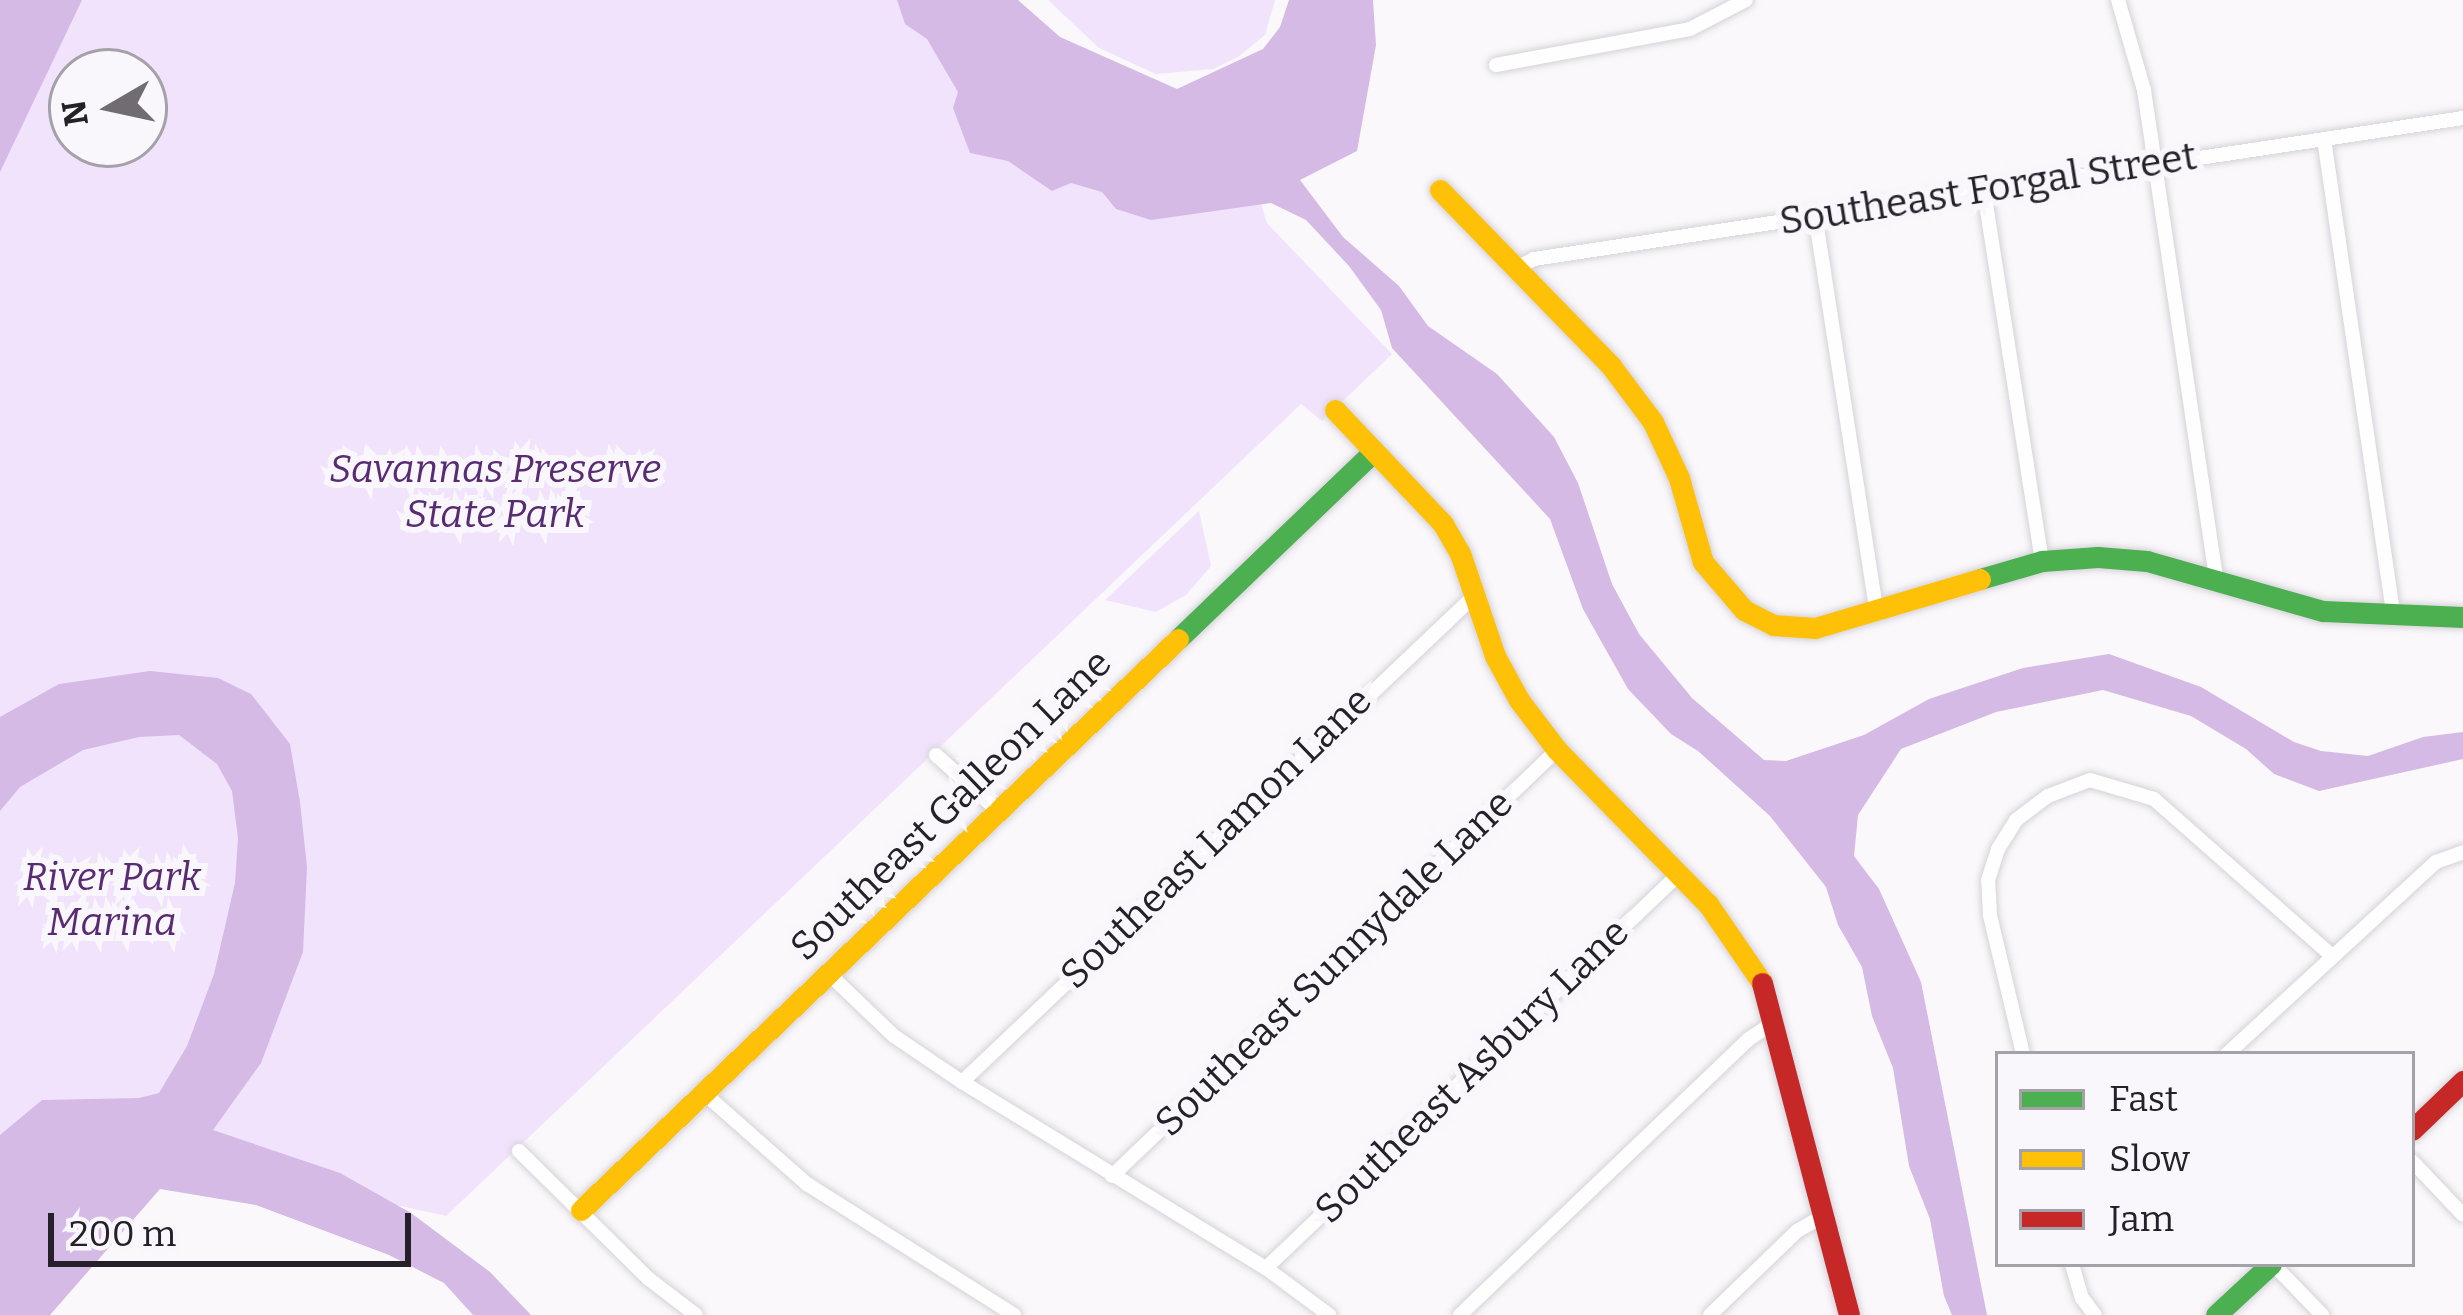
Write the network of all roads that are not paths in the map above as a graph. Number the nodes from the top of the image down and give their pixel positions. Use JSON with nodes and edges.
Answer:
{"nodes":[{"id":1,"x":1746,"y":0,"type":"edge"},
{"id":2,"x":2118,"y":0,"type":"edge"},
{"id":3,"x":1496,"y":65,"type":"dead end"},
{"id":4,"x":2463,"y":118,"type":"edge"},
{"id":5,"x":2324,"y":139,"type":"junction"},
{"id":6,"x":2155,"y":164,"type":"junction"},
{"id":7,"x":1440,"y":190,"type":"dead end"},
{"id":8,"x":1984,"y":191,"type":"junction"},
{"id":9,"x":1815,"y":214,"type":"junction"},
{"id":10,"x":1515,"y":269,"type":"junction"},
{"id":11,"x":1335,"y":410,"type":"dead end"},
{"id":12,"x":1373,"y":452,"type":"junction"},
{"id":13,"x":2042,"y":561,"type":"junction"},
{"id":14,"x":2216,"y":578,"type":"junction"},
{"id":15,"x":1474,"y":596,"type":"junction"},
{"id":16,"x":1876,"y":609,"type":"junction"},
{"id":17,"x":2463,"y":616,"type":"edge"},
{"id":18,"x":2394,"y":617,"type":"junction"},
{"id":19,"x":1557,"y":750,"type":"junction"},
{"id":20,"x":936,"y":755,"type":"dead end"},
{"id":21,"x":996,"y":809,"type":"junction"},
{"id":22,"x":2463,"y":852,"type":"edge"},
{"id":23,"x":1679,"y":874,"type":"junction"},
{"id":24,"x":2331,"y":955,"type":"junction"},
{"id":25,"x":828,"y":974,"type":"junction"},
{"id":26,"x":1776,"y":1021,"type":"junction"},
{"id":27,"x":2022,"y":1051,"type":"edge"},
{"id":28,"x":2231,"y":1051,"type":"edge"},
{"id":29,"x":2463,"y":1081,"type":"edge"},
{"id":30,"x":962,"y":1082,"type":"junction"},
{"id":31,"x":706,"y":1095,"type":"junction"},
{"id":32,"x":2415,"y":1127,"type":"edge"},
{"id":33,"x":519,"y":1151,"type":"dead end"},
{"id":34,"x":2415,"y":1164,"type":"edge"},
{"id":35,"x":1112,"y":1176,"type":"junction"},
{"id":36,"x":581,"y":1210,"type":"junction"},
{"id":37,"x":1826,"y":1214,"type":"junction"},
{"id":38,"x":2463,"y":1215,"type":"edge"},
{"id":39,"x":2073,"y":1267,"type":"edge"},
{"id":40,"x":2269,"y":1267,"type":"edge"},
{"id":41,"x":2275,"y":1267,"type":"edge"},
{"id":42,"x":1266,"y":1268,"type":"junction"},
{"id":43,"x":696,"y":1315,"type":"edge"},
{"id":44,"x":1014,"y":1315,"type":"edge"},
{"id":45,"x":1329,"y":1315,"type":"edge"},
{"id":46,"x":1460,"y":1315,"type":"edge"},
{"id":47,"x":1710,"y":1315,"type":"edge"},
{"id":48,"x":1849,"y":1315,"type":"edge"},
{"id":49,"x":2095,"y":1315,"type":"edge"},
{"id":50,"x":2216,"y":1315,"type":"edge"},
{"id":51,"x":2321,"y":1315,"type":"edge"}],
"edges":[{"from":1,"to":3,"type":"street"},
{"from":2,"to":6,"type":"street"},
{"from":4,"to":5,"type":"street","name":"Southeast Forgal Street"},
{"from":5,"to":6,"type":"street","name":"Southeast Forgal Street"},
{"from":5,"to":18,"type":"street"},
{"from":6,"to":8,"type":"street","name":"Southeast Forgal Street"},
{"from":6,"to":14,"type":"street"},
{"from":7,"to":10,"type":"street"},
{"from":8,"to":9,"type":"street","name":"Southeast Forgal Street"},
{"from":8,"to":13,"type":"street"},
{"from":9,"to":10,"type":"street","name":"Southeast Forgal Street"},
{"from":9,"to":16,"type":"street"},
{"from":10,"to":16,"type":"street"},
{"from":11,"to":12,"type":"street"},
{"from":12,"to":15,"type":"street"},
{"from":12,"to":21,"type":"street","name":"Southeast Galleon Lane"},
{"from":13,"to":14,"type":"street"},
{"from":13,"to":16,"type":"street"},
{"from":14,"to":18,"type":"street"},
{"from":15,"to":19,"type":"street"},
{"from":15,"to":30,"type":"street","name":"Southeast Lamon Lane"},
{"from":17,"to":18,"type":"street"},
{"from":19,"to":23,"type":"street"},
{"from":19,"to":35,"type":"street","name":"Southeast Sunnydale Lane"},
{"from":20,"to":21,"type":"street"},
{"from":21,"to":25,"type":"street","name":"Southeast Galleon Lane"},
{"from":22,"to":24,"type":"street"},
{"from":23,"to":26,"type":"street"},
{"from":23,"to":42,"type":"street","name":"Southeast Asbury Lane"},
{"from":24,"to":27,"type":"street"},
{"from":24,"to":28,"type":"street"},
{"from":25,"to":30,"type":"street"},
{"from":25,"to":31,"type":"street","name":"Southeast Galleon Lane"},
{"from":26,"to":37,"type":"street"},
{"from":26,"to":46,"type":"street"},
{"from":29,"to":32,"type":"street"},
{"from":30,"to":35,"type":"street"},
{"from":31,"to":36,"type":"street","name":"Southeast Galleon Lane"},
{"from":31,"to":44,"type":"street"},
{"from":33,"to":36,"type":"street"},
{"from":34,"to":38,"type":"street"},
{"from":35,"to":42,"type":"street"},
{"from":36,"to":43,"type":"street"},
{"from":37,"to":47,"type":"street"},
{"from":37,"to":48,"type":"street"},
{"from":39,"to":49,"type":"street"},
{"from":40,"to":50,"type":"street"},
{"from":41,"to":51,"type":"street"},
{"from":42,"to":45,"type":"street"}]}
